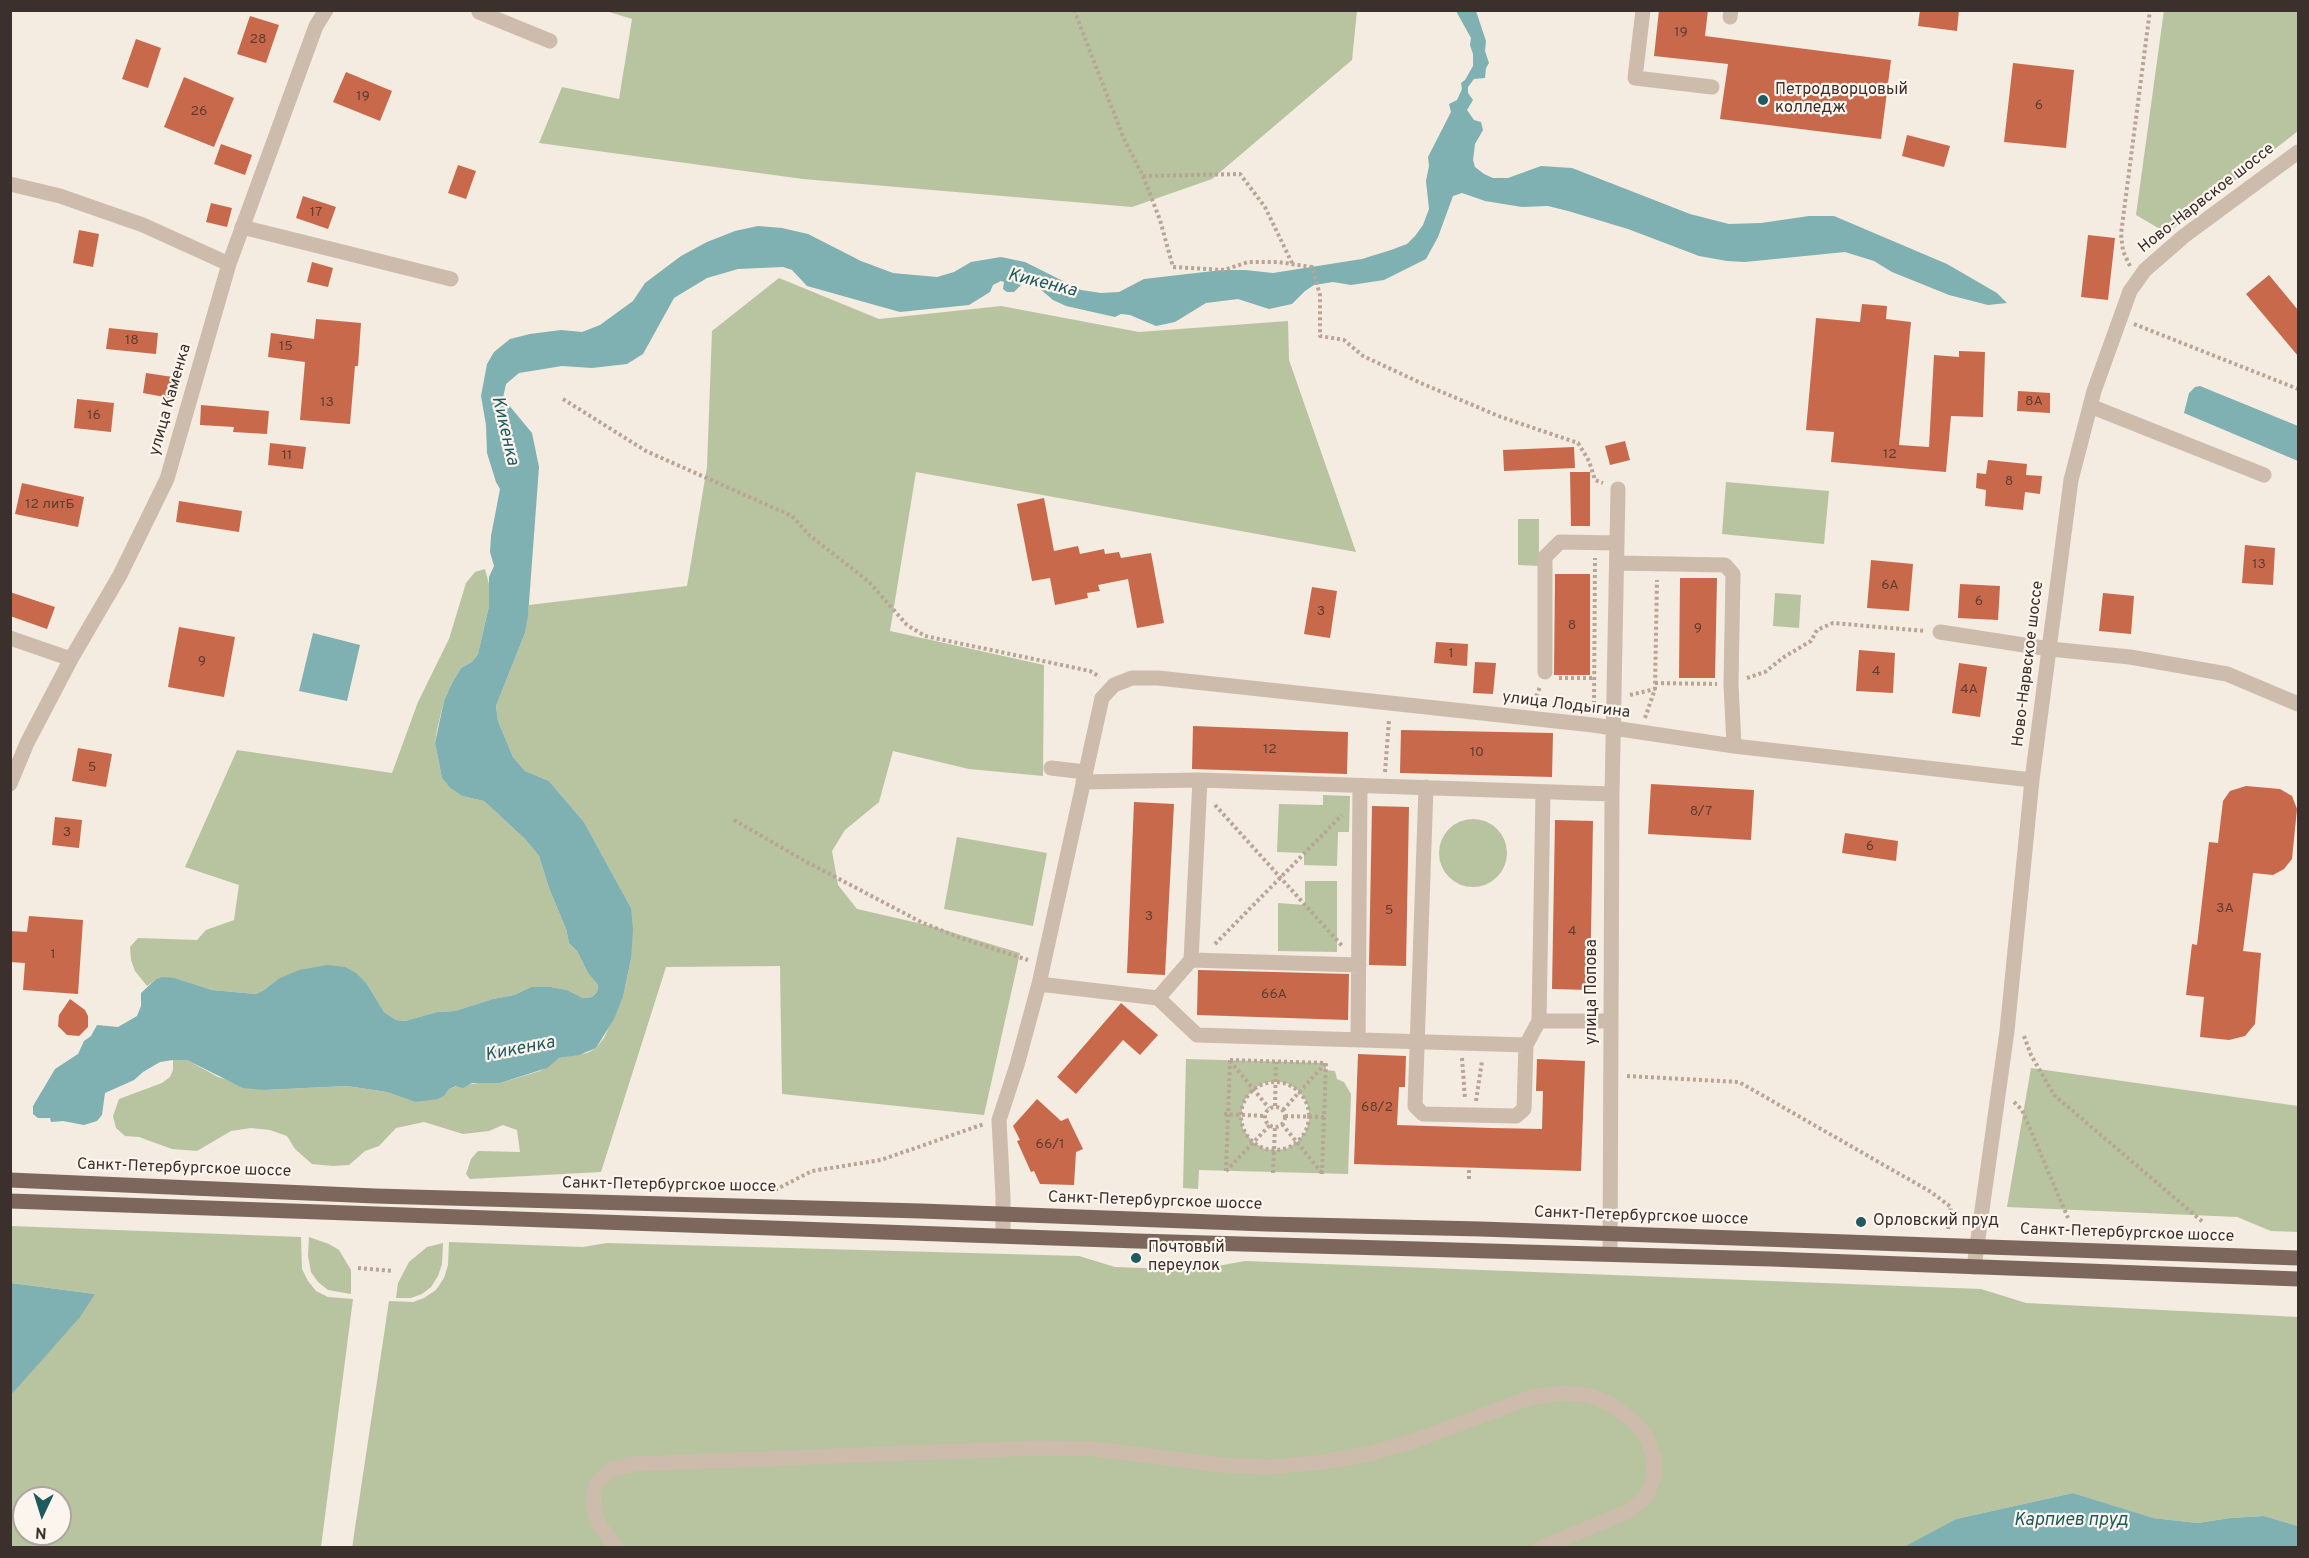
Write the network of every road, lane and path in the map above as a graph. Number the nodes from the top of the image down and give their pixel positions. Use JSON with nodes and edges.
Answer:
{"nodes":[{"id":1,"x":326,"y":10,"type":"edge"},
{"id":2,"x":480,"y":10,"type":"edge"},
{"id":3,"x":1074,"y":10,"type":"edge"},
{"id":4,"x":1643,"y":10,"type":"edge"},
{"id":5,"x":2150,"y":10,"type":"edge"},
{"id":6,"x":550,"y":41,"type":"dead end"},
{"id":7,"x":1712,"y":87,"type":"dead end"},
{"id":8,"x":2298,"y":152,"type":"edge"},
{"id":9,"x":1143,"y":176,"type":"junction"},
{"id":10,"x":10,"y":184,"type":"edge"},
{"id":11,"x":242,"y":227,"type":"junction"},
{"id":12,"x":1292,"y":263,"type":"junction"},
{"id":13,"x":229,"y":264,"type":"junction"},
{"id":14,"x":451,"y":279,"type":"dead end"},
{"id":15,"x":2139,"y":279,"type":"junction"},
{"id":16,"x":2119,"y":319,"type":"junction"},
{"id":17,"x":2298,"y":389,"type":"edge"},
{"id":18,"x":563,"y":399,"type":"dead end"},
{"id":19,"x":2090,"y":406,"type":"junction"},
{"id":20,"x":2264,"y":475,"type":"dead end"},
{"id":21,"x":1618,"y":489,"type":"joint"},
{"id":22,"x":1595,"y":543,"type":"junction"},
{"id":23,"x":1617,"y":543,"type":"junction"},
{"id":24,"x":1617,"y":564,"type":"junction"},
{"id":25,"x":1657,"y":564,"type":"junction"},
{"id":26,"x":1940,"y":632,"type":"joint"},
{"id":27,"x":10,"y":638,"type":"edge"},
{"id":28,"x":2050,"y":649,"type":"junction"},
{"id":29,"x":70,"y":659,"type":"junction"},
{"id":30,"x":1545,"y":675,"type":"junction"},
{"id":31,"x":1594,"y":678,"type":"junction"},
{"id":32,"x":1655,"y":683,"type":"junction"},
{"id":33,"x":1731,"y":684,"type":"junction"},
{"id":34,"x":1114,"y":685,"type":"junction"},
{"id":35,"x":2298,"y":704,"type":"edge"},
{"id":36,"x":1527,"y":718,"type":"junction"},
{"id":37,"x":1593,"y":725,"type":"junction"},
{"id":38,"x":1613,"y":729,"type":"junction"},
{"id":39,"x":1639,"y":733,"type":"junction"},
{"id":40,"x":1386,"y":740,"type":"dead end"},
{"id":41,"x":1734,"y":746,"type":"junction"},
{"id":42,"x":1051,"y":768,"type":"dead end"},
{"id":43,"x":1084,"y":777,"type":"junction"},
{"id":44,"x":2032,"y":780,"type":"junction"},
{"id":45,"x":10,"y":784,"type":"edge"},
{"id":46,"x":1200,"y":784,"type":"junction"},
{"id":47,"x":1385,"y":786,"type":"junction"},
{"id":48,"x":1426,"y":788,"type":"junction"},
{"id":49,"x":1360,"y":792,"type":"junction"},
{"id":50,"x":1543,"y":792,"type":"junction"},
{"id":51,"x":1612,"y":794,"type":"junction"},
{"id":52,"x":734,"y":820,"type":"dead end"},
{"id":53,"x":1280,"y":878,"type":"junction"},
{"id":54,"x":1195,"y":960,"type":"junction"},
{"id":55,"x":1043,"y":964,"type":"junction"},
{"id":56,"x":1359,"y":965,"type":"junction"},
{"id":57,"x":1039,"y":984,"type":"junction"},
{"id":58,"x":1158,"y":998,"type":"junction"},
{"id":59,"x":1539,"y":1021,"type":"junction"},
{"id":60,"x":1611,"y":1021,"type":"junction"},
{"id":61,"x":2022,"y":1032,"type":"dead end"},
{"id":62,"x":1358,"y":1040,"type":"junction"},
{"id":63,"x":1418,"y":1042,"type":"junction"},
{"id":64,"x":1461,"y":1043,"type":"junction"},
{"id":65,"x":1484,"y":1043,"type":"junction"},
{"id":66,"x":1526,"y":1045,"type":"junction"},
{"id":67,"x":1230,"y":1060,"type":"junction"},
{"id":68,"x":1276,"y":1062,"type":"junction"},
{"id":69,"x":1326,"y":1064,"type":"junction"},
{"id":70,"x":1610,"y":1075,"type":"junction"},
{"id":71,"x":1276,"y":1081,"type":"junction"},
{"id":72,"x":1253,"y":1089,"type":"junction"},
{"id":73,"x":1999,"y":1089,"type":"junction"},
{"id":74,"x":1300,"y":1092,"type":"junction"},
{"id":75,"x":1275,"y":1106,"type":"junction"},
{"id":76,"x":1269,"y":1108,"type":"junction"},
{"id":77,"x":1282,"y":1110,"type":"junction"},
{"id":78,"x":1226,"y":1114,"type":"junction"},
{"id":79,"x":1241,"y":1115,"type":"junction"},
{"id":80,"x":1470,"y":1115,"type":"junction"},
{"id":81,"x":1265,"y":1116,"type":"junction"},
{"id":82,"x":1285,"y":1116,"type":"junction"},
{"id":83,"x":1310,"y":1116,"type":"junction"},
{"id":84,"x":1324,"y":1117,"type":"junction"},
{"id":85,"x":999,"y":1120,"type":"junction"},
{"id":86,"x":1282,"y":1124,"type":"junction"},
{"id":87,"x":1272,"y":1126,"type":"junction"},
{"id":88,"x":1252,"y":1141,"type":"junction"},
{"id":89,"x":1297,"y":1142,"type":"junction"},
{"id":90,"x":1274,"y":1150,"type":"junction"},
{"id":91,"x":1469,"y":1167,"type":"dead end"},
{"id":92,"x":1273,"y":1173,"type":"dead end"},
{"id":93,"x":1469,"y":1179,"type":"dead end"},
{"id":94,"x":10,"y":1180,"type":"edge"},
{"id":95,"x":773,"y":1191,"type":"dead end"},
{"id":96,"x":375,"y":1196,"type":"junction"},
{"id":97,"x":10,"y":1201,"type":"edge"},
{"id":98,"x":1003,"y":1214,"type":"junction"},
{"id":99,"x":374,"y":1215,"type":"junction"},
{"id":100,"x":2068,"y":1218,"type":"dead end"},
{"id":101,"x":2204,"y":1223,"type":"dead end"},
{"id":102,"x":1948,"y":1229,"type":"dead end"},
{"id":103,"x":1610,"y":1234,"type":"junction"},
{"id":104,"x":1002,"y":1235,"type":"junction"},
{"id":105,"x":1977,"y":1246,"type":"junction"},
{"id":106,"x":1610,"y":1254,"type":"junction"},
{"id":107,"x":2298,"y":1258,"type":"edge"},
{"id":108,"x":1974,"y":1267,"type":"junction"},
{"id":109,"x":358,"y":1268,"type":"dead end"},
{"id":110,"x":393,"y":1271,"type":"dead end"},
{"id":111,"x":2298,"y":1280,"type":"edge"},
{"id":112,"x":617,"y":1548,"type":"edge"},
{"id":113,"x":1540,"y":1548,"type":"edge"}],
"edges":[{"from":1,"to":11,"type":"street","name":"улица Каменка"},
{"from":2,"to":6,"type":"street"},
{"from":3,"to":9,"type":"path"},
{"from":4,"to":7,"type":"street"},
{"from":5,"to":15,"type":"path"},
{"from":8,"to":15,"type":"street","name":"Ново-Нарвское шоссе"},
{"from":9,"to":12,"type":"path"},
{"from":9,"to":12,"type":"path"},
{"from":10,"to":13,"type":"street"},
{"from":11,"to":13,"type":"street","name":"улица Каменка"},
{"from":11,"to":14,"type":"street"},
{"from":12,"to":21,"type":"path"},
{"from":13,"to":29,"type":"street","name":"улица Каменка"},
{"from":15,"to":16,"type":"street","name":"Ново-Нарвское шоссе"},
{"from":16,"to":17,"type":"path"},
{"from":16,"to":19,"type":"street","name":"Ново-Нарвское шоссе"},
{"from":18,"to":34,"type":"path"},
{"from":19,"to":20,"type":"street"},
{"from":19,"to":28,"type":"street","name":"Ново-Нарвское шоссе"},
{"from":21,"to":23,"type":"street","name":"улица Попова"},
{"from":22,"to":23,"type":"street"},
{"from":22,"to":30,"type":"street"},
{"from":22,"to":31,"type":"path"},
{"from":23,"to":24,"type":"street","name":"улица Попова"},
{"from":24,"to":25,"type":"street"},
{"from":24,"to":38,"type":"street","name":"улица Попова"},
{"from":25,"to":32,"type":"path"},
{"from":25,"to":33,"type":"street"},
{"from":26,"to":28,"type":"street"},
{"from":26,"to":33,"type":"path"},
{"from":27,"to":29,"type":"street"},
{"from":28,"to":35,"type":"street"},
{"from":28,"to":44,"type":"street","name":"Ново-Нарвское шоссе"},
{"from":29,"to":45,"type":"street","name":"улица Каменка"},
{"from":30,"to":31,"type":"path"},
{"from":30,"to":36,"type":"path"},
{"from":31,"to":37,"type":"path"},
{"from":32,"to":33,"type":"path"},
{"from":32,"to":39,"type":"path"},
{"from":33,"to":41,"type":"street"},
{"from":34,"to":36,"type":"street","name":"улица Лодыгина"},
{"from":34,"to":43,"type":"street"},
{"from":36,"to":37,"type":"street","name":"улица Лодыгина"},
{"from":37,"to":38,"type":"street","name":"улица Лодыгина"},
{"from":38,"to":39,"type":"street","name":"улица Лодыгина"},
{"from":38,"to":51,"type":"street","name":"улица Попова"},
{"from":39,"to":41,"type":"street","name":"улица Лодыгина"},
{"from":40,"to":47,"type":"path"},
{"from":41,"to":44,"type":"street","name":"улица Лодыгина"},
{"from":42,"to":43,"type":"street"},
{"from":43,"to":46,"type":"street"},
{"from":43,"to":55,"type":"street"},
{"from":44,"to":73,"type":"street","name":"Ново-Нарвское шоссе"},
{"from":46,"to":49,"type":"street"},
{"from":46,"to":53,"type":"path"},
{"from":46,"to":54,"type":"street"},
{"from":47,"to":48,"type":"street"},
{"from":47,"to":49,"type":"street"},
{"from":48,"to":50,"type":"street"},
{"from":48,"to":63,"type":"street"},
{"from":49,"to":53,"type":"path"},
{"from":49,"to":56,"type":"street"},
{"from":50,"to":51,"type":"street"},
{"from":50,"to":59,"type":"street"},
{"from":51,"to":60,"type":"street","name":"улица Попова"},
{"from":52,"to":55,"type":"path"},
{"from":53,"to":54,"type":"path"},
{"from":53,"to":56,"type":"path"},
{"from":54,"to":56,"type":"street"},
{"from":54,"to":58,"type":"street"},
{"from":55,"to":57,"type":"street"},
{"from":56,"to":62,"type":"street"},
{"from":57,"to":58,"type":"street"},
{"from":57,"to":85,"type":"street"},
{"from":58,"to":62,"type":"street"},
{"from":59,"to":60,"type":"street"},
{"from":59,"to":66,"type":"street"},
{"from":60,"to":70,"type":"street","name":"улица Попова"},
{"from":61,"to":101,"type":"path"},
{"from":62,"to":63,"type":"street"},
{"from":63,"to":64,"type":"street"},
{"from":63,"to":80,"type":"street"},
{"from":64,"to":65,"type":"street"},
{"from":64,"to":80,"type":"path"},
{"from":65,"to":66,"type":"street"},
{"from":65,"to":80,"type":"path"},
{"from":66,"to":80,"type":"street"},
{"from":67,"to":68,"type":"path"},
{"from":67,"to":72,"type":"path"},
{"from":67,"to":78,"type":"path"},
{"from":68,"to":69,"type":"path"},
{"from":68,"to":71,"type":"path"},
{"from":69,"to":74,"type":"path"},
{"from":69,"to":84,"type":"path"},
{"from":70,"to":102,"type":"path"},
{"from":70,"to":103,"type":"street","name":"улица Попова"},
{"from":71,"to":72,"type":"path"},
{"from":71,"to":74,"type":"path"},
{"from":71,"to":75,"type":"path"},
{"from":72,"to":76,"type":"path"},
{"from":72,"to":79,"type":"path"},
{"from":73,"to":100,"type":"path"},
{"from":73,"to":105,"type":"street","name":"Ново-Нарвское шоссе"},
{"from":74,"to":77,"type":"path"},
{"from":74,"to":83,"type":"path"},
{"from":75,"to":76,"type":"path"},
{"from":75,"to":77,"type":"path"},
{"from":76,"to":81,"type":"path"},
{"from":77,"to":82,"type":"path"},
{"from":78,"to":79,"type":"path"},
{"from":78,"to":88,"type":"path"},
{"from":79,"to":81,"type":"path"},
{"from":79,"to":88,"type":"path"},
{"from":81,"to":87,"type":"path"},
{"from":82,"to":83,"type":"path"},
{"from":82,"to":86,"type":"path"},
{"from":83,"to":84,"type":"path"},
{"from":83,"to":89,"type":"path"},
{"from":84,"to":89,"type":"path"},
{"from":85,"to":95,"type":"path"},
{"from":85,"to":98,"type":"street"},
{"from":86,"to":87,"type":"path"},
{"from":86,"to":89,"type":"path"},
{"from":87,"to":88,"type":"path"},
{"from":87,"to":90,"type":"path"},
{"from":88,"to":90,"type":"path"},
{"from":89,"to":90,"type":"path"},
{"from":90,"to":92,"type":"path"},
{"from":91,"to":93,"type":"path"},
{"from":94,"to":96,"type":"main road","name":"Санкт-Петербургское шоссе"},
{"from":96,"to":98,"type":"main road","name":"Санкт-Петербургское шоссе"},
{"from":96,"to":99,"type":"street"},
{"from":97,"to":99,"type":"main road"},
{"from":98,"to":103,"type":"main road","name":"Санкт-Петербургское шоссе"},
{"from":98,"to":104,"type":"street"},
{"from":99,"to":104,"type":"main road"},
{"from":103,"to":105,"type":"main road","name":"Санкт-Петербургское шоссе"},
{"from":103,"to":106,"type":"street","name":"улица Попова"},
{"from":104,"to":106,"type":"main road"},
{"from":105,"to":107,"type":"main road","name":"Санкт-Петербургское шоссе"},
{"from":105,"to":108,"type":"street","name":"Ново-Нарвское шоссе"},
{"from":106,"to":108,"type":"main road"},
{"from":108,"to":111,"type":"main road"},
{"from":109,"to":110,"type":"path"},
{"from":112,"to":113,"type":"street"}]}
